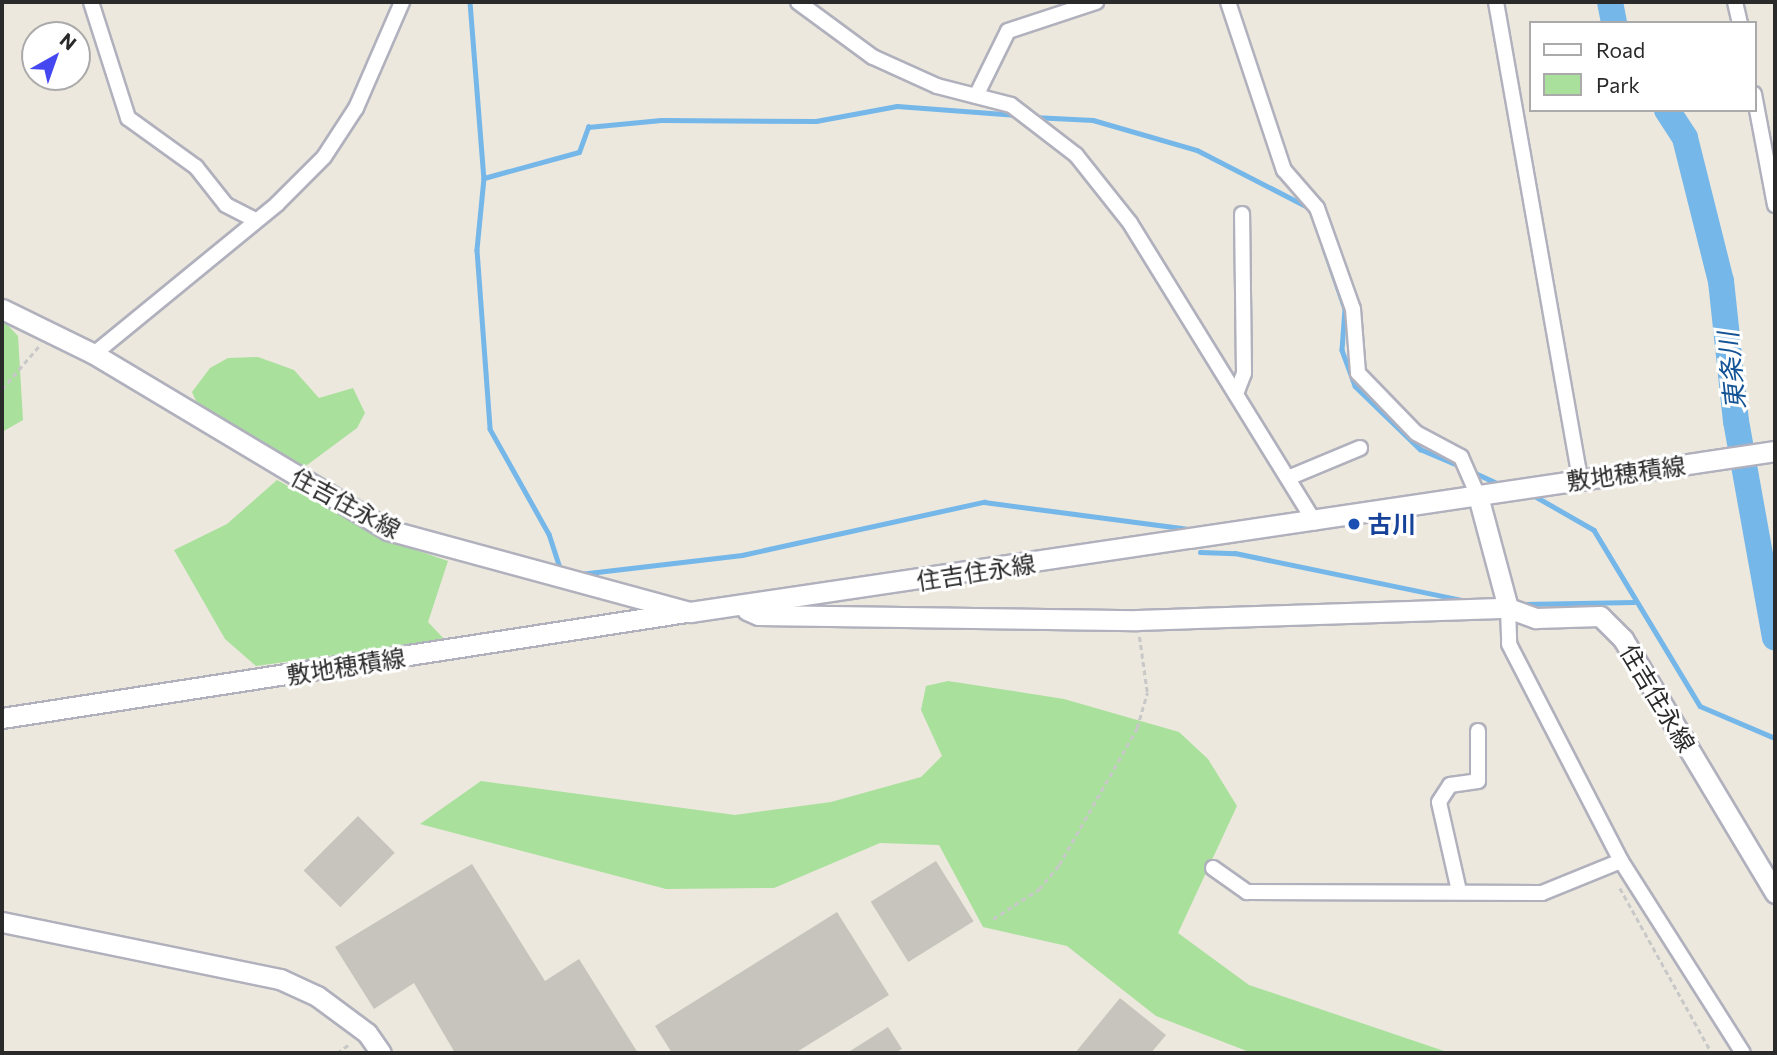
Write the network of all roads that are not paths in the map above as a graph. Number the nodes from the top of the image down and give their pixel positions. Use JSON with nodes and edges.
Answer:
{"nodes":[{"id":1,"x":91,"y":2,"type":"edge"},
{"id":2,"x":402,"y":2,"type":"edge"},
{"id":3,"x":798,"y":2,"type":"edge"},
{"id":4,"x":1096,"y":2,"type":"edge"},
{"id":5,"x":1228,"y":2,"type":"edge"},
{"id":6,"x":1496,"y":2,"type":"edge"},
{"id":7,"x":976,"y":96,"type":"junction"},
{"id":8,"x":1756,"y":105,"type":"edge"},
{"id":9,"x":1775,"y":205,"type":"edge"},
{"id":10,"x":1242,"y":214,"type":"dead end"},
{"id":11,"x":256,"y":220,"type":"junction"},
{"id":12,"x":2,"y":309,"type":"edge"},
{"id":13,"x":94,"y":354,"type":"junction"},
{"id":14,"x":1236,"y":394,"type":"junction"},
{"id":15,"x":1360,"y":448,"type":"dead end"},
{"id":16,"x":1775,"y":450,"type":"edge"},
{"id":17,"x":1288,"y":478,"type":"junction"},
{"id":18,"x":1580,"y":479,"type":"junction"},
{"id":19,"x":1478,"y":496,"type":"junction"},
{"id":20,"x":1315,"y":523,"type":"junction"},
{"id":21,"x":739,"y":607,"type":"junction"},
{"id":22,"x":1508,"y":608,"type":"junction"},
{"id":23,"x":690,"y":611,"type":"junction"},
{"id":24,"x":2,"y":718,"type":"edge"},
{"id":25,"x":1478,"y":731,"type":"dead end"},
{"id":26,"x":1615,"y":864,"type":"junction"},
{"id":27,"x":1213,"y":868,"type":"dead end"},
{"id":28,"x":1458,"y":891,"type":"junction"},
{"id":29,"x":1775,"y":893,"type":"edge"},
{"id":30,"x":2,"y":922,"type":"edge"},
{"id":31,"x":381,"y":1053,"type":"edge"},
{"id":32,"x":1743,"y":1053,"type":"edge"}],
"edges":[{"from":1,"to":11,"type":"street"},
{"from":2,"to":11,"type":"street"},
{"from":3,"to":7,"type":"street"},
{"from":4,"to":7,"type":"street"},
{"from":5,"to":19,"type":"street"},
{"from":6,"to":18,"type":"street"},
{"from":7,"to":14,"type":"street"},
{"from":8,"to":9,"type":"street"},
{"from":10,"to":14,"type":"street"},
{"from":11,"to":13,"type":"street"},
{"from":12,"to":13,"type":"main road","name":"住吉住永線"},
{"from":13,"to":23,"type":"main road","name":"住吉住永線"},
{"from":14,"to":17,"type":"street"},
{"from":15,"to":17,"type":"street"},
{"from":16,"to":18,"type":"main road","name":"敷地穂積線"},
{"from":17,"to":20,"type":"street"},
{"from":18,"to":19,"type":"main road","name":"敷地穂積線"},
{"from":19,"to":20,"type":"main road","name":"住吉住永線"},
{"from":19,"to":22,"type":"main road"},
{"from":20,"to":21,"type":"main road","name":"住吉住永線"},
{"from":21,"to":22,"type":"main road","name":"住吉住永線"},
{"from":21,"to":23,"type":"main road","name":"住吉住永線"},
{"from":22,"to":26,"type":"street"},
{"from":22,"to":29,"type":"main road","name":"住吉住永線"},
{"from":23,"to":24,"type":"main road","name":"敷地穂積線"},
{"from":25,"to":28,"type":"street"},
{"from":26,"to":28,"type":"street"},
{"from":26,"to":32,"type":"street"},
{"from":27,"to":28,"type":"street"},
{"from":30,"to":31,"type":"main road"}]}
